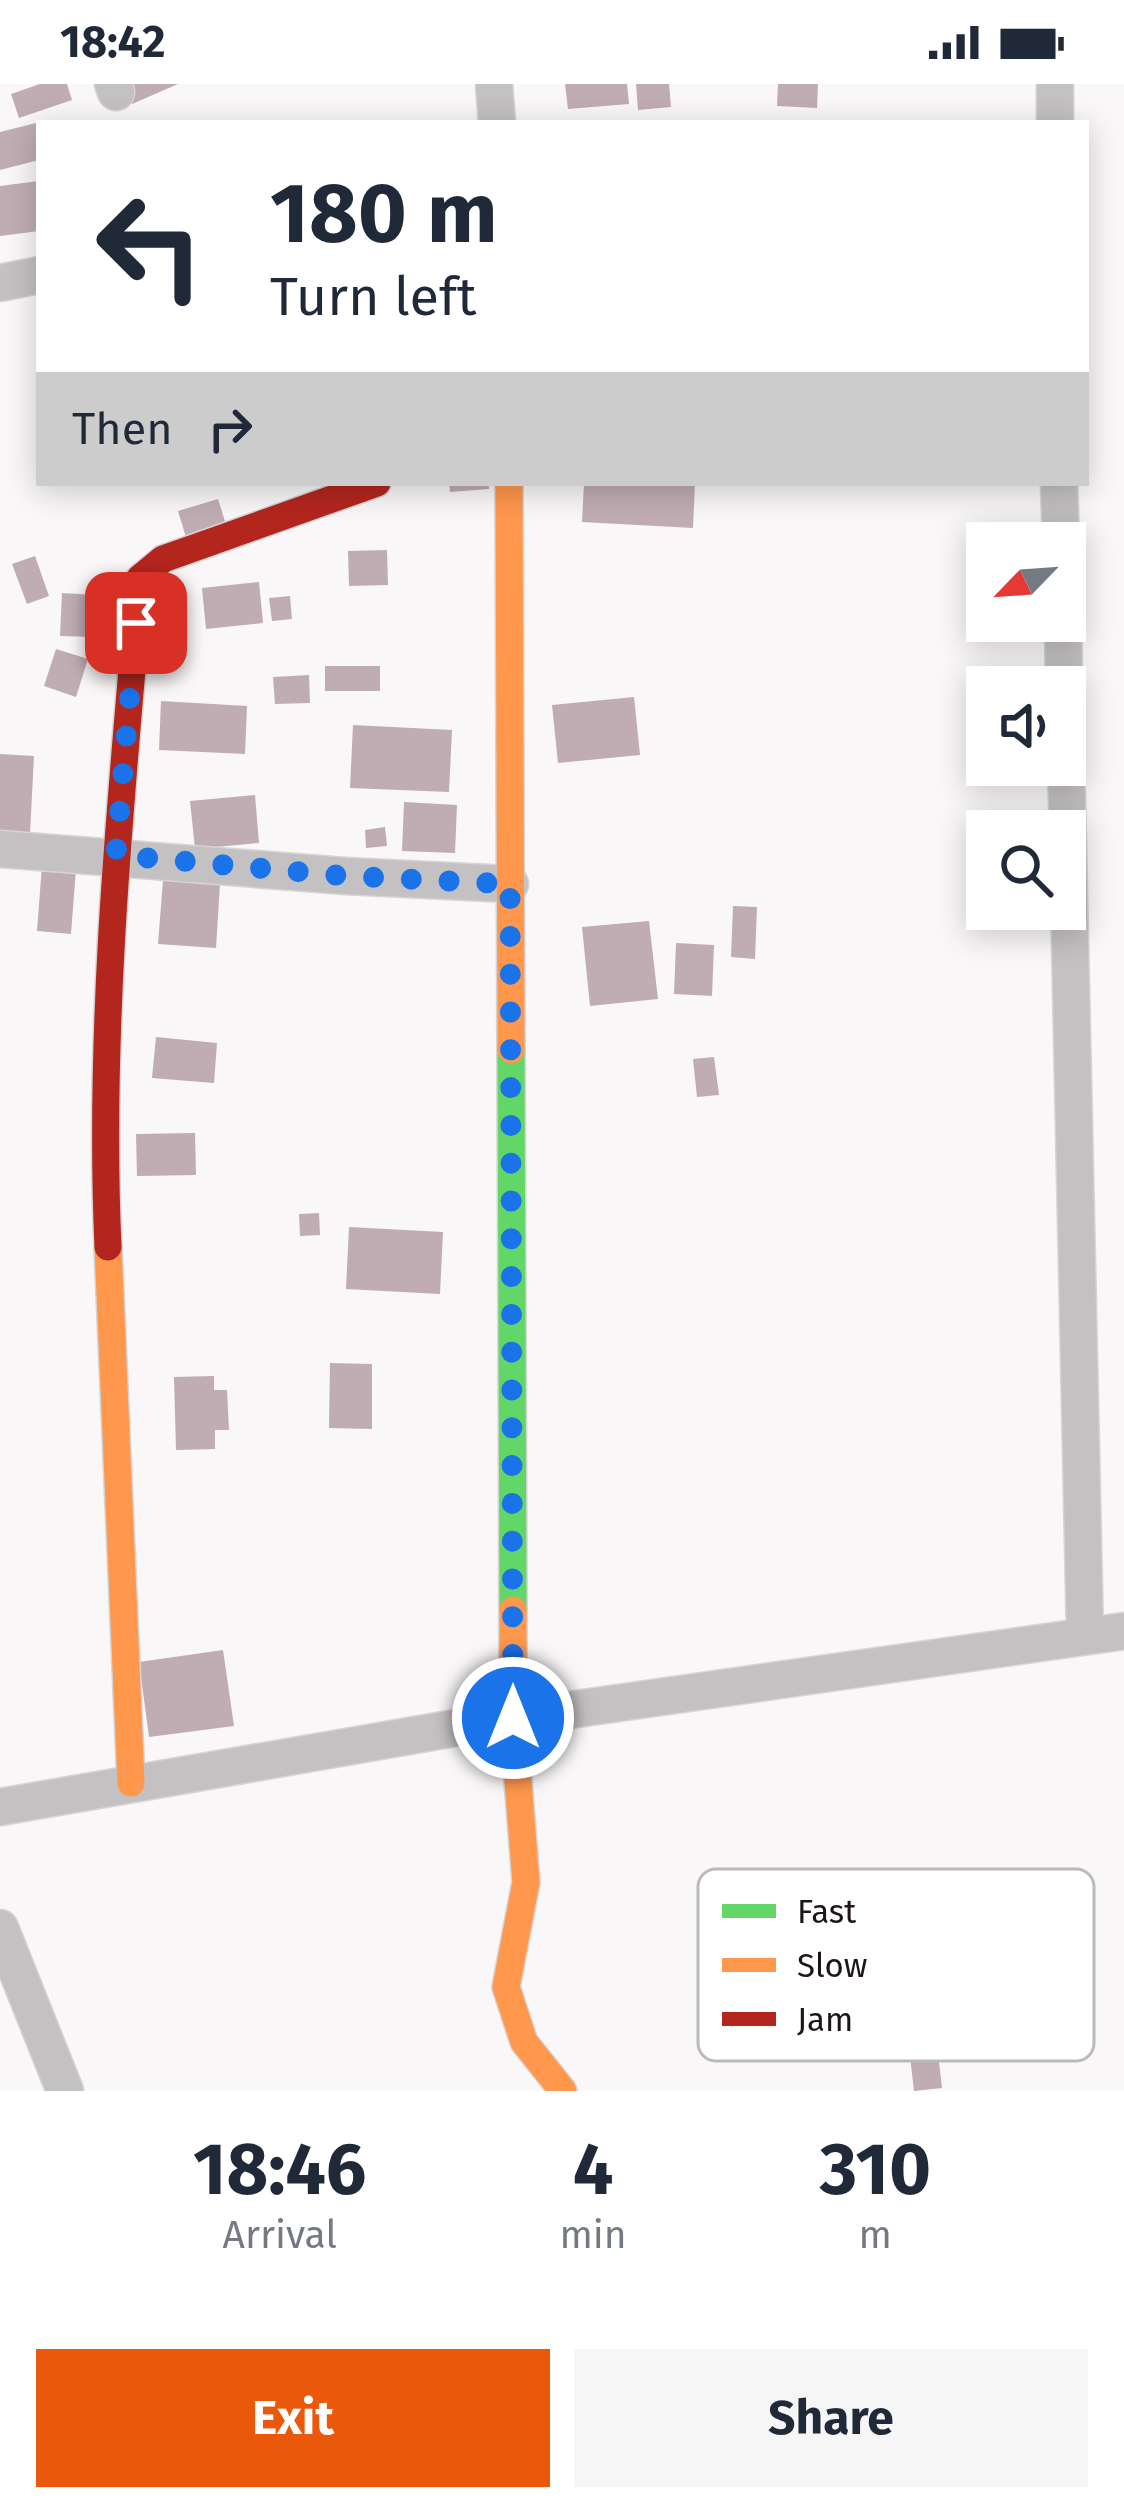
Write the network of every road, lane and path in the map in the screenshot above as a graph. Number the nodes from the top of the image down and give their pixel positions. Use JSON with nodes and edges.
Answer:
{"nodes":[{"id":1,"x":494,"y":84,"type":"edge"},
{"id":2,"x":1055,"y":84,"type":"edge"},
{"id":3,"x":497,"y":120,"type":"edge"},
{"id":4,"x":1055,"y":120,"type":"edge"},
{"id":5,"x":36,"y":275,"type":"edge"},
{"id":6,"x":0,"y":284,"type":"edge"},
{"id":7,"x":369,"y":486,"type":"edge"},
{"id":8,"x":509,"y":486,"type":"edge"},
{"id":9,"x":1060,"y":486,"type":"edge"},
{"id":10,"x":1061,"y":522,"type":"edge"},
{"id":11,"x":1067,"y":786,"type":"edge"},
{"id":12,"x":0,"y":848,"type":"edge"},
{"id":13,"x":116,"y":855,"type":"junction"},
{"id":14,"x":510,"y":884,"type":"junction"},
{"id":15,"x":1124,"y":1631,"type":"edge"},
{"id":16,"x":1085,"y":1636,"type":"junction"},
{"id":17,"x":513,"y":1718,"type":"junction"},
{"id":18,"x":131,"y":1783,"type":"junction"},
{"id":19,"x":0,"y":1807,"type":"edge"},
{"id":20,"x":0,"y":1928,"type":"edge"},
{"id":21,"x":65,"y":2091,"type":"edge"},
{"id":22,"x":563,"y":2091,"type":"edge"}],
"edges":[{"from":1,"to":3,"type":"street"},
{"from":2,"to":4,"type":"street"},
{"from":5,"to":6,"type":"street"},
{"from":7,"to":13,"type":"street"},
{"from":8,"to":14,"type":"street"},
{"from":9,"to":10,"type":"street"},
{"from":11,"to":16,"type":"street"},
{"from":12,"to":13,"type":"street"},
{"from":13,"to":14,"type":"street"},
{"from":13,"to":18,"type":"street"},
{"from":14,"to":17,"type":"street"},
{"from":15,"to":16,"type":"street"},
{"from":16,"to":17,"type":"street"},
{"from":17,"to":18,"type":"street"},
{"from":17,"to":22,"type":"street"},
{"from":18,"to":19,"type":"street"},
{"from":20,"to":21,"type":"street"}]}
